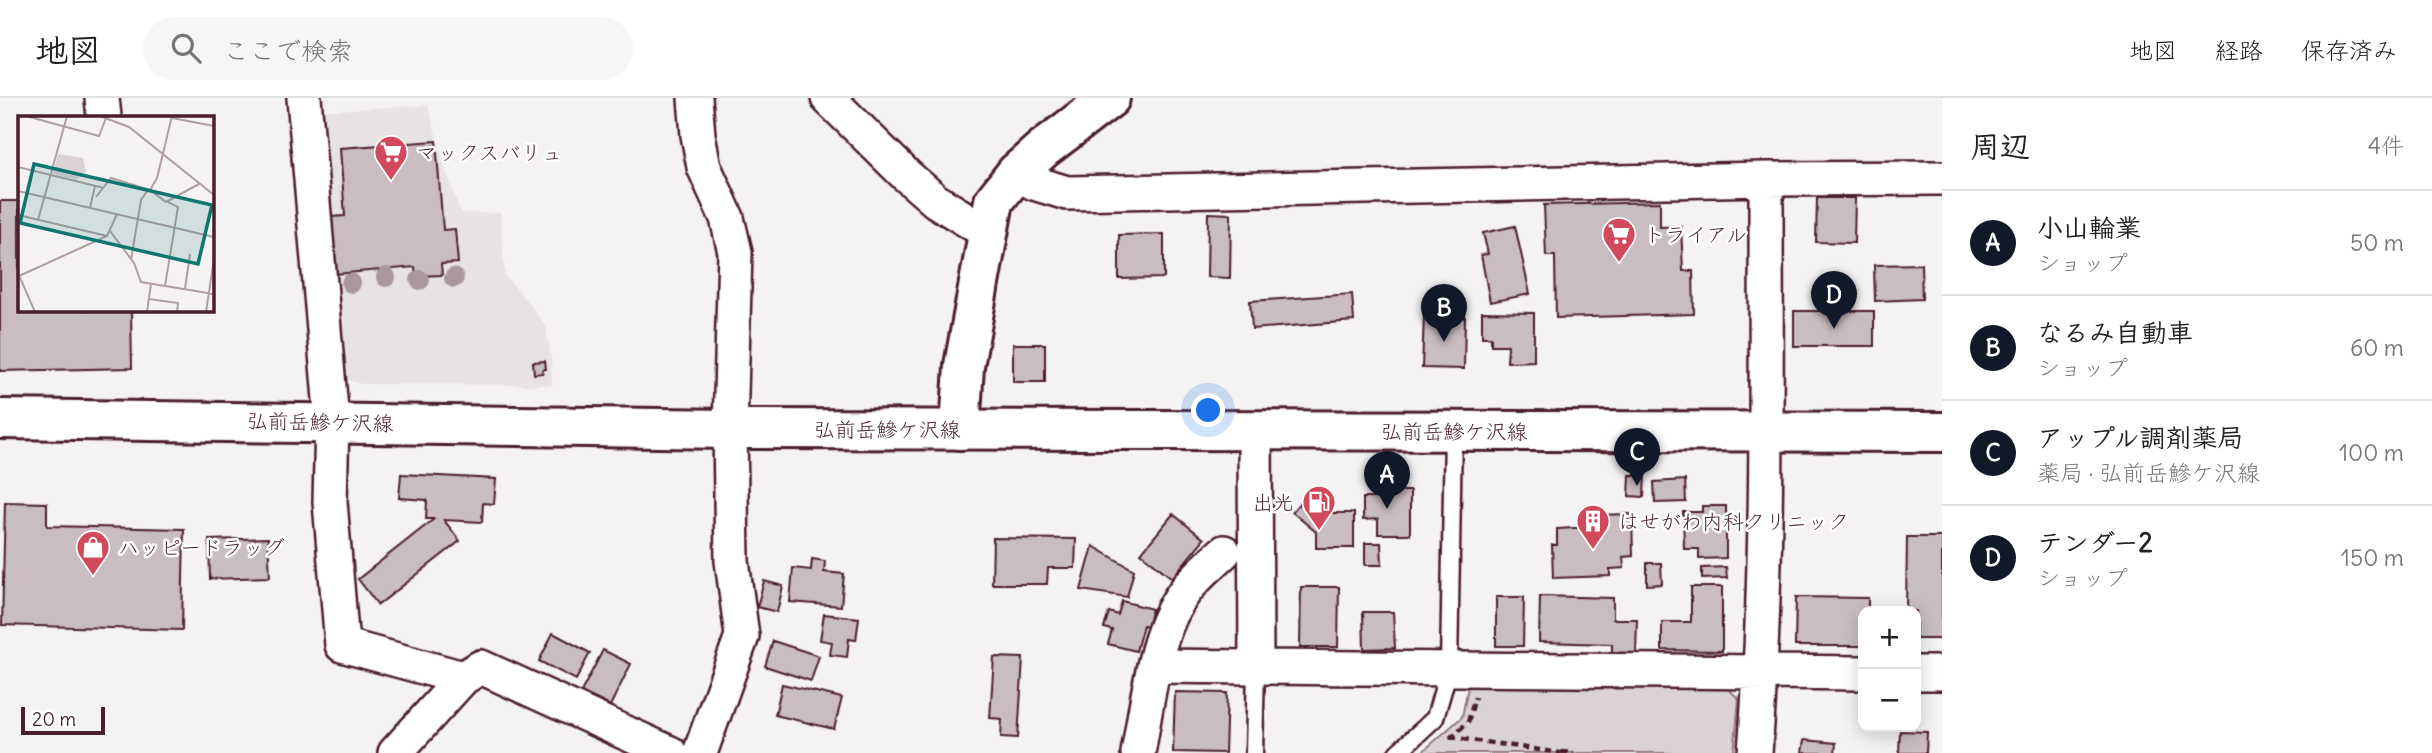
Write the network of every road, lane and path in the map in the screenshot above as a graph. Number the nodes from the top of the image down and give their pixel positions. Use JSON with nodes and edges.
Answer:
{"nodes":[{"id":1,"x":102,"y":98,"type":"edge"},
{"id":2,"x":304,"y":98,"type":"edge"},
{"id":3,"x":695,"y":98,"type":"edge"},
{"id":4,"x":828,"y":98,"type":"edge"},
{"id":5,"x":1110,"y":98,"type":"edge"},
{"id":6,"x":104,"y":116,"type":"edge"},
{"id":7,"x":1016,"y":173,"type":"junction"},
{"id":8,"x":1942,"y":178,"type":"edge"},
{"id":9,"x":1766,"y":179,"type":"junction"},
{"id":10,"x":988,"y":233,"type":"junction"},
{"id":11,"x":0,"y":419,"type":"edge"},
{"id":12,"x":332,"y":422,"type":"junction"},
{"id":13,"x":730,"y":429,"type":"junction"},
{"id":14,"x":960,"y":429,"type":"junction"},
{"id":15,"x":1255,"y":430,"type":"junction"},
{"id":16,"x":1453,"y":431,"type":"junction"},
{"id":17,"x":1766,"y":432,"type":"junction"},
{"id":18,"x":1942,"y":432,"type":"edge"},
{"id":19,"x":1224,"y":552,"type":"dead end"},
{"id":20,"x":1155,"y":666,"type":"junction"},
{"id":21,"x":1256,"y":667,"type":"junction"},
{"id":22,"x":1449,"y":669,"type":"junction"},
{"id":23,"x":1761,"y":672,"type":"junction"},
{"id":24,"x":1858,"y":673,"type":"edge"},
{"id":25,"x":1921,"y":673,"type":"edge"},
{"id":26,"x":1942,"y":673,"type":"edge"},
{"id":27,"x":463,"y":678,"type":"junction"},
{"id":28,"x":1476,"y":696,"type":"dead end"},
{"id":29,"x":1450,"y":737,"type":"junction"},
{"id":30,"x":1441,"y":745,"type":"dead end"},
{"id":31,"x":1561,"y":752,"type":"edge"},
{"id":32,"x":395,"y":753,"type":"edge"},
{"id":33,"x":670,"y":753,"type":"edge"},
{"id":34,"x":700,"y":753,"type":"edge"},
{"id":35,"x":1138,"y":753,"type":"edge"},
{"id":36,"x":1254,"y":753,"type":"edge"},
{"id":37,"x":1397,"y":753,"type":"edge"},
{"id":38,"x":1574,"y":753,"type":"edge"},
{"id":39,"x":1755,"y":753,"type":"edge"}],
"edges":[{"from":1,"to":6,"type":"street"},
{"from":2,"to":12,"type":"street"},
{"from":3,"to":13,"type":"street"},
{"from":4,"to":10,"type":"street"},
{"from":5,"to":7,"type":"main road"},
{"from":7,"to":9,"type":"street"},
{"from":7,"to":10,"type":"main road"},
{"from":8,"to":9,"type":"street"},
{"from":9,"to":17,"type":"street"},
{"from":10,"to":14,"type":"main road"},
{"from":11,"to":12,"type":"main road","name":"弘前岳鰺ケ沢線"},
{"from":12,"to":13,"type":"main road","name":"弘前岳鰺ケ沢線"},
{"from":12,"to":27,"type":"street"},
{"from":13,"to":14,"type":"main road","name":"弘前岳鰺ケ沢線"},
{"from":13,"to":34,"type":"street"},
{"from":14,"to":15,"type":"main road","name":"弘前岳鰺ケ沢線"},
{"from":15,"to":16,"type":"main road","name":"弘前岳鰺ケ沢線"},
{"from":15,"to":21,"type":"street"},
{"from":16,"to":17,"type":"main road","name":"弘前岳鰺ケ沢線"},
{"from":16,"to":22,"type":"lane"},
{"from":17,"to":18,"type":"main road","name":"弘前岳鰺ケ沢線"},
{"from":17,"to":23,"type":"street"},
{"from":19,"to":20,"type":"street"},
{"from":20,"to":21,"type":"street"},
{"from":20,"to":35,"type":"street"},
{"from":21,"to":22,"type":"street"},
{"from":21,"to":36,"type":"lane"},
{"from":22,"to":23,"type":"street"},
{"from":22,"to":37,"type":"lane"},
{"from":23,"to":24,"type":"street"},
{"from":23,"to":39,"type":"street"},
{"from":25,"to":26,"type":"street"},
{"from":27,"to":32,"type":"street"},
{"from":27,"to":33,"type":"street"},
{"from":28,"to":29,"type":"path"},
{"from":29,"to":30,"type":"path"},
{"from":29,"to":31,"type":"path"},
{"from":31,"to":38,"type":"path"}]}
